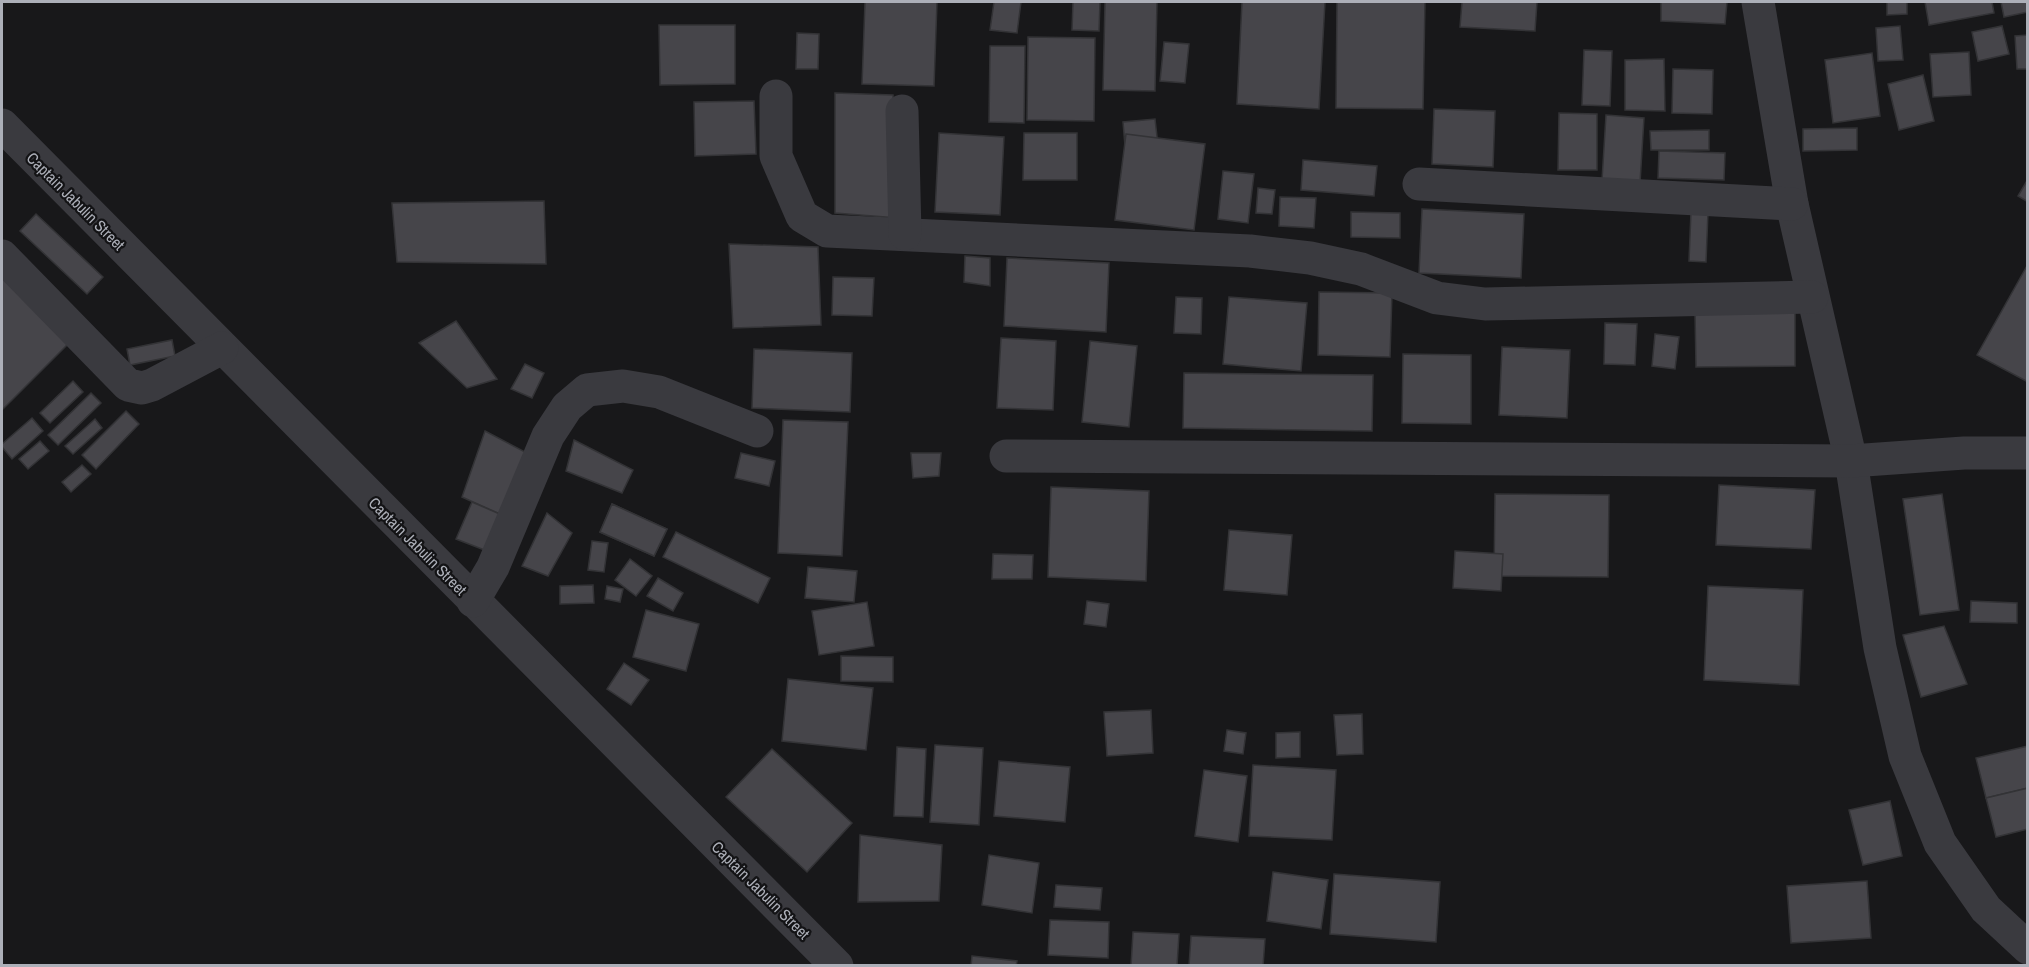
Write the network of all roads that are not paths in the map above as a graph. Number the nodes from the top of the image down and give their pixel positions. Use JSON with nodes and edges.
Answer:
{"nodes":[{"id":1,"x":1758,"y":2,"type":"edge"},
{"id":2,"x":776,"y":96,"type":"dead end"},
{"id":3,"x":902,"y":111,"type":"dead end"},
{"id":4,"x":2,"y":125,"type":"edge"},
{"id":5,"x":1419,"y":184,"type":"dead end"},
{"id":6,"x":1792,"y":204,"type":"junction"},
{"id":7,"x":905,"y":234,"type":"junction"},
{"id":8,"x":2,"y":256,"type":"edge"},
{"id":9,"x":1812,"y":297,"type":"junction"},
{"id":10,"x":222,"y":348,"type":"junction"},
{"id":11,"x":757,"y":431,"type":"dead end"},
{"id":12,"x":2028,"y":453,"type":"edge"},
{"id":13,"x":1006,"y":456,"type":"dead end"},
{"id":14,"x":1851,"y":461,"type":"junction"},
{"id":15,"x":473,"y":601,"type":"junction"},
{"id":16,"x":2028,"y":948,"type":"edge"},
{"id":17,"x":837,"y":966,"type":"edge"}],
"edges":[{"from":1,"to":6,"type":"street"},
{"from":2,"to":7,"type":"street"},
{"from":3,"to":7,"type":"street"},
{"from":4,"to":10,"type":"street","name":"Captain Jabulin Street"},
{"from":5,"to":6,"type":"street"},
{"from":6,"to":9,"type":"street"},
{"from":7,"to":9,"type":"street"},
{"from":8,"to":10,"type":"street"},
{"from":9,"to":14,"type":"street"},
{"from":10,"to":15,"type":"street","name":"Captain Jabulin Street"},
{"from":11,"to":15,"type":"street"},
{"from":12,"to":14,"type":"street"},
{"from":13,"to":14,"type":"street"},
{"from":14,"to":16,"type":"street"},
{"from":15,"to":17,"type":"street","name":"Captain Jabulin Street"}]}
